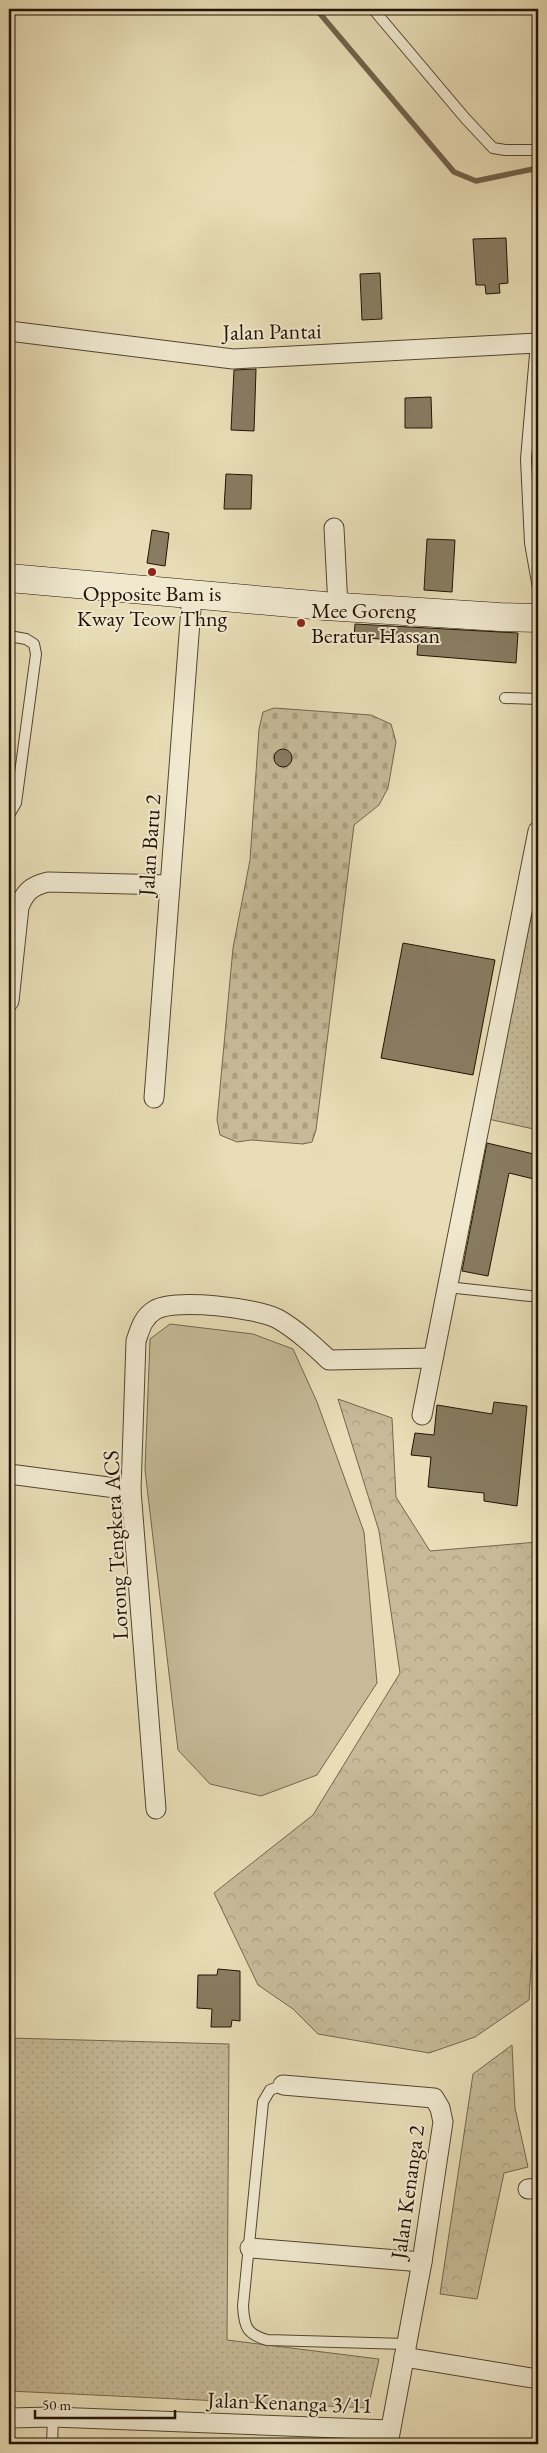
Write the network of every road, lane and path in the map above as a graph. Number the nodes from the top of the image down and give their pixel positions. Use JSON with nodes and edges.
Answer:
{"nodes":[{"id":1,"x":373,"y":9,"type":"edge"},
{"id":2,"x":538,"y":150,"type":"edge"},
{"id":3,"x":9,"y":331,"type":"edge"},
{"id":4,"x":531,"y":343,"type":"edge"},
{"id":5,"x":334,"y":528,"type":"dead end"},
{"id":6,"x":9,"y":578,"type":"edge"},
{"id":7,"x":538,"y":588,"type":"edge"},
{"id":8,"x":192,"y":595,"type":"junction"},
{"id":9,"x":338,"y":607,"type":"junction"},
{"id":10,"x":538,"y":618,"type":"edge"},
{"id":11,"x":9,"y":636,"type":"edge"},
{"id":12,"x":505,"y":698,"type":"dead end"},
{"id":13,"x":538,"y":699,"type":"edge"},
{"id":14,"x":9,"y":815,"type":"edge"},
{"id":15,"x":538,"y":831,"type":"edge"},
{"id":16,"x":170,"y":885,"type":"junction"},
{"id":17,"x":9,"y":1001,"type":"edge"},
{"id":18,"x":154,"y":1098,"type":"dead end"},
{"id":19,"x":448,"y":1287,"type":"junction"},
{"id":20,"x":530,"y":1296,"type":"dead end"},
{"id":21,"x":433,"y":1358,"type":"junction"},
{"id":22,"x":422,"y":1415,"type":"dead end"},
{"id":23,"x":9,"y":1474,"type":"edge"},
{"id":24,"x":131,"y":1490,"type":"junction"},
{"id":25,"x":156,"y":1809,"type":"dead end"},
{"id":26,"x":283,"y":2085,"type":"joint"},
{"id":27,"x":250,"y":2248,"type":"junction"},
{"id":28,"x":422,"y":2262,"type":"junction"},
{"id":29,"x":405,"y":2350,"type":"junction"},
{"id":30,"x":538,"y":2379,"type":"edge"},
{"id":31,"x":53,"y":2416,"type":"junction"},
{"id":32,"x":9,"y":2418,"type":"edge"},
{"id":33,"x":389,"y":2437,"type":"edge"},
{"id":34,"x":52,"y":2444,"type":"edge"}],
"edges":[{"from":1,"to":2,"type":"lane"},
{"from":3,"to":4,"type":"street","name":"Jalan Pantai"},
{"from":4,"to":7,"type":"lane"},
{"from":5,"to":9,"type":"street"},
{"from":6,"to":8,"type":"main road"},
{"from":8,"to":9,"type":"main road"},
{"from":8,"to":16,"type":"street","name":"Jalan Baru 2"},
{"from":9,"to":10,"type":"main road"},
{"from":11,"to":14,"type":"lane"},
{"from":12,"to":13,"type":"lane"},
{"from":15,"to":19,"type":"street"},
{"from":16,"to":17,"type":"street"},
{"from":16,"to":18,"type":"street","name":"Jalan Baru 2"},
{"from":19,"to":20,"type":"lane"},
{"from":19,"to":21,"type":"street"},
{"from":21,"to":22,"type":"street"},
{"from":21,"to":24,"type":"street","name":"Lorong Tengkera ACS"},
{"from":23,"to":24,"type":"street"},
{"from":24,"to":25,"type":"street","name":"Lorong Tengkera ACS"},
{"from":26,"to":27,"type":"lane"},
{"from":26,"to":28,"type":"street","name":"Jalan Kenanga 2"},
{"from":27,"to":28,"type":"street"},
{"from":27,"to":29,"type":"lane"},
{"from":28,"to":29,"type":"street","name":"Jalan Kenanga 2"},
{"from":29,"to":30,"type":"street"},
{"from":29,"to":33,"type":"street","name":"Jalan Kenanga 2"},
{"from":31,"to":32,"type":"street","name":"Jalan Kenanga 3/11"},
{"from":31,"to":33,"type":"street","name":"Jalan Kenanga 3/11"},
{"from":31,"to":34,"type":"lane"}]}
